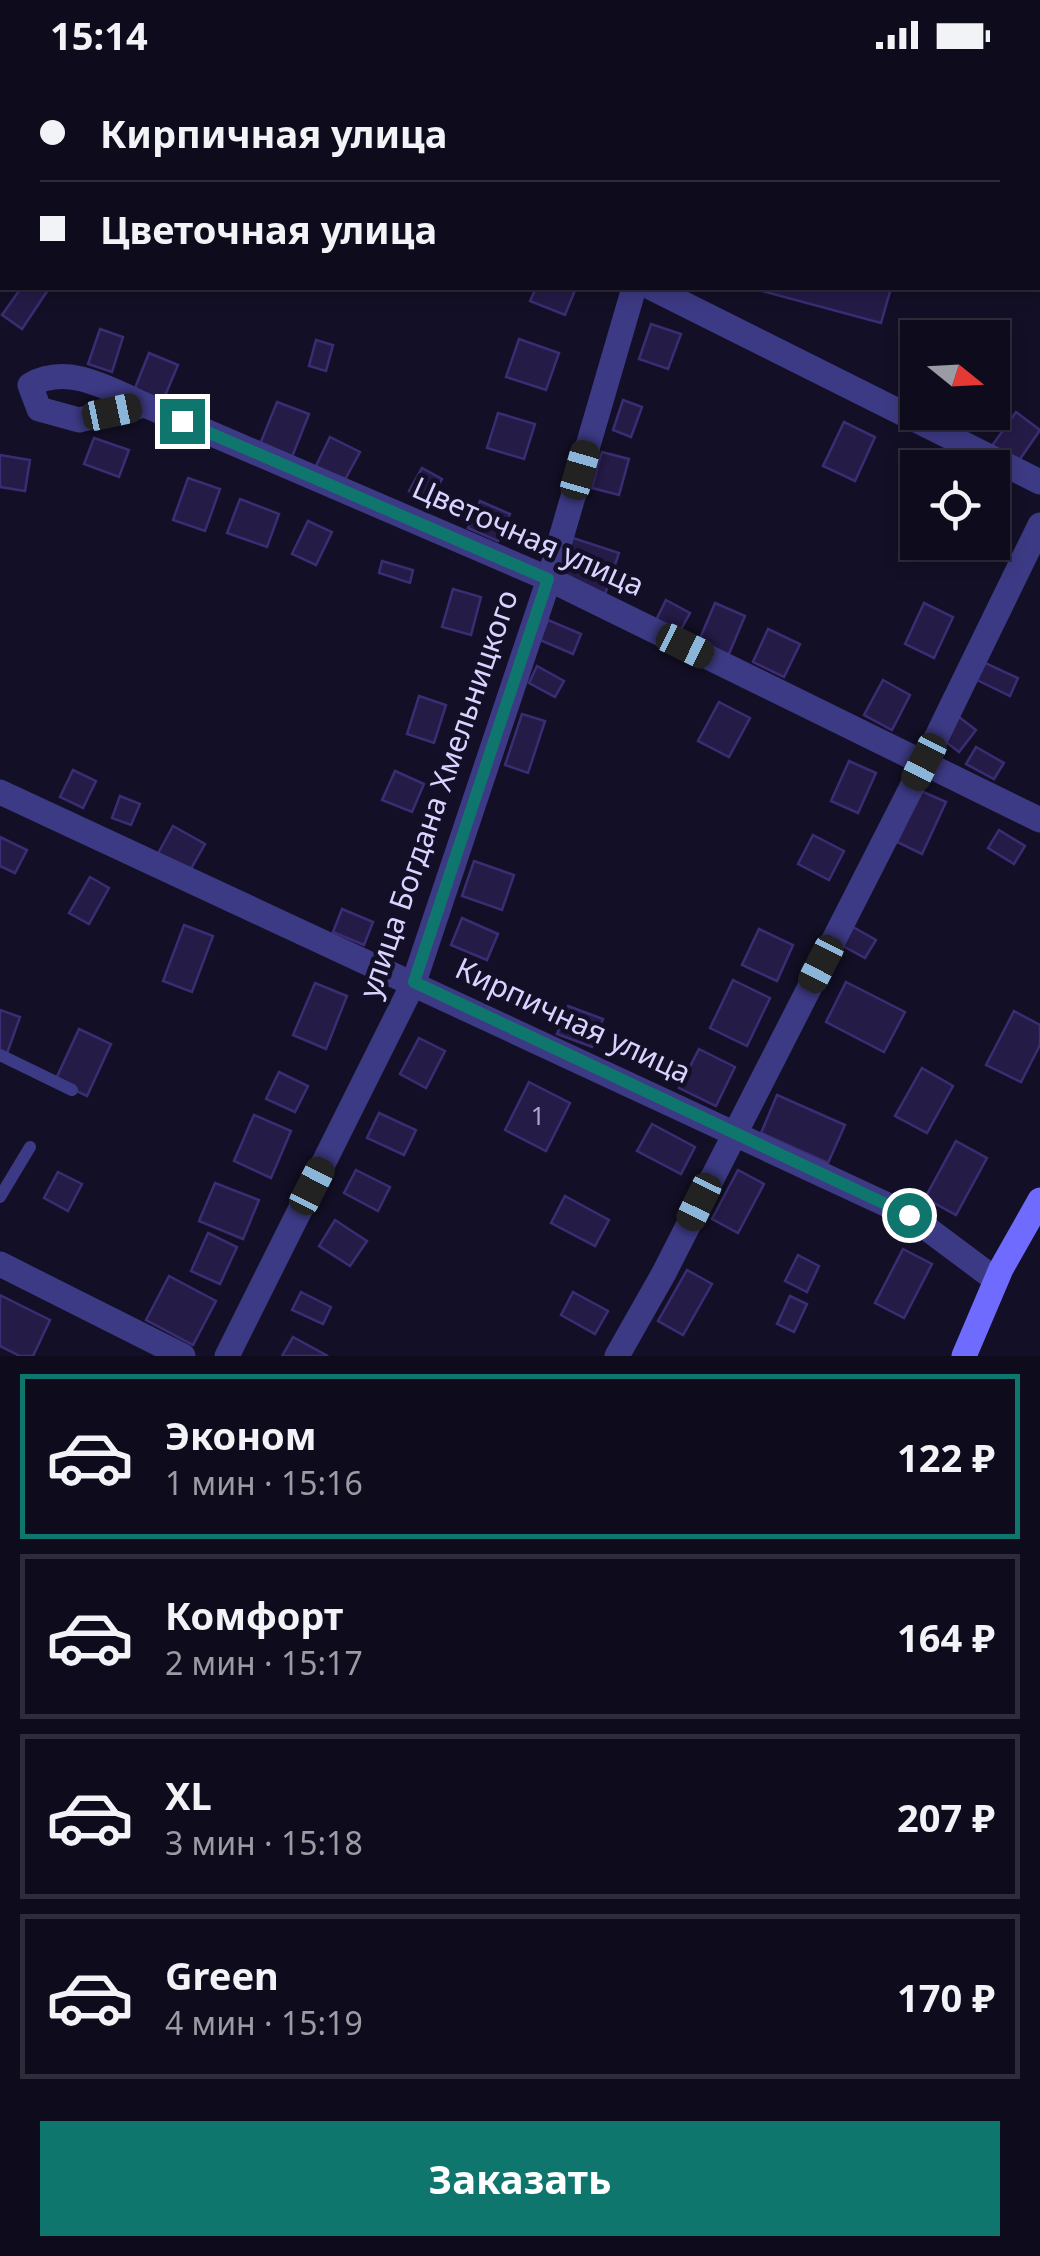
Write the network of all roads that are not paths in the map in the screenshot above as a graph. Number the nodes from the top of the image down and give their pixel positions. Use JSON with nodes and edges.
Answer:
{"nodes":[{"id":1,"x":633,"y":290,"type":"edge"},
{"id":2,"x":656,"y":290,"type":"edge"},
{"id":3,"x":145,"y":405,"type":"dead end"},
{"id":4,"x":1040,"y":482,"type":"edge"},
{"id":5,"x":1040,"y":525,"type":"edge"},
{"id":6,"x":548,"y":579,"type":"junction"},
{"id":7,"x":924,"y":762,"type":"junction"},
{"id":8,"x":0,"y":792,"type":"edge"},
{"id":9,"x":1040,"y":820,"type":"edge"},
{"id":10,"x":414,"y":982,"type":"junction"},
{"id":11,"x":0,"y":1054,"type":"edge"},
{"id":12,"x":72,"y":1090,"type":"dead end"},
{"id":13,"x":734,"y":1132,"type":"junction"},
{"id":14,"x":30,"y":1148,"type":"dead end"},
{"id":15,"x":0,"y":1198,"type":"edge"},
{"id":16,"x":1040,"y":1200,"type":"edge"},
{"id":17,"x":0,"y":1264,"type":"edge"},
{"id":18,"x":996,"y":1280,"type":"junction"},
{"id":19,"x":182,"y":1356,"type":"edge"},
{"id":20,"x":227,"y":1356,"type":"edge"},
{"id":21,"x":617,"y":1356,"type":"edge"},
{"id":22,"x":964,"y":1356,"type":"edge"}],
"edges":[{"from":1,"to":6,"type":"street","name":"улица Богдана Хмельницкого"},
{"from":2,"to":4,"type":"street"},
{"from":3,"to":6,"type":"street","name":"Цветочная улица"},
{"from":5,"to":7,"type":"street"},
{"from":6,"to":7,"type":"street","name":"Цветочная улица"},
{"from":6,"to":10,"type":"street","name":"улица Богдана Хмельницкого"},
{"from":7,"to":9,"type":"street","name":"Цветочная улица"},
{"from":7,"to":13,"type":"street"},
{"from":8,"to":10,"type":"street","name":"Кирпичная улица"},
{"from":10,"to":13,"type":"street","name":"Кирпичная улица"},
{"from":10,"to":20,"type":"street","name":"улица Богдана Хмельницкого"},
{"from":11,"to":12,"type":"lane"},
{"from":13,"to":18,"type":"street","name":"Кирпичная улица"},
{"from":13,"to":21,"type":"street"},
{"from":14,"to":15,"type":"lane"},
{"from":16,"to":18,"type":"street"},
{"from":17,"to":19,"type":"street"},
{"from":18,"to":22,"type":"street"}]}
